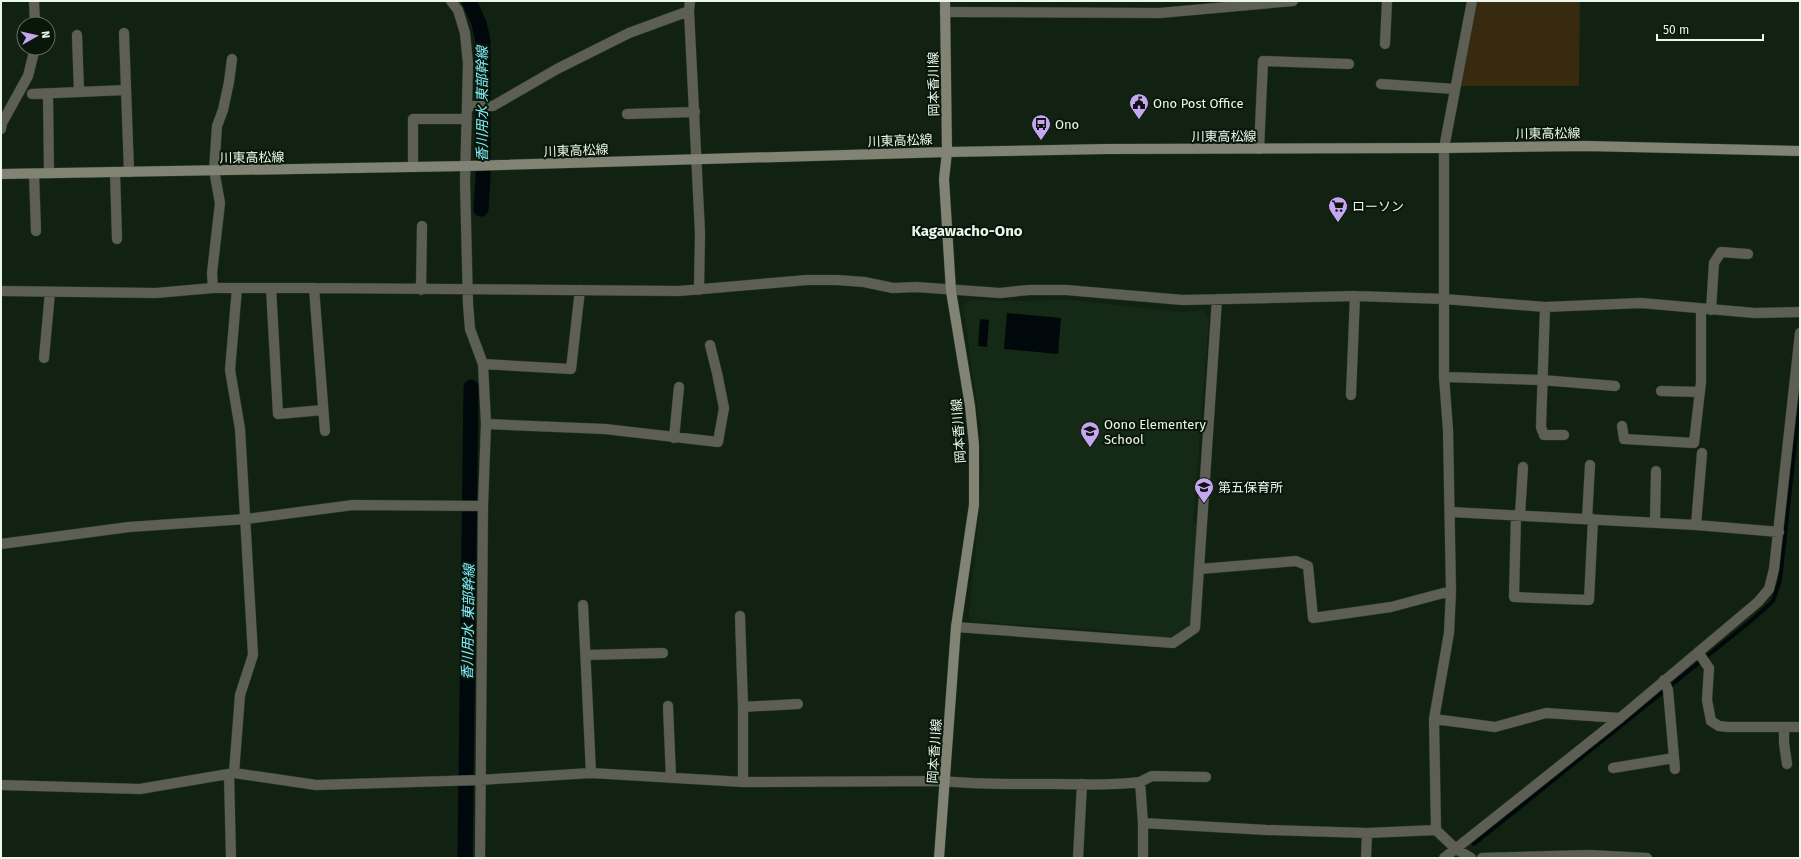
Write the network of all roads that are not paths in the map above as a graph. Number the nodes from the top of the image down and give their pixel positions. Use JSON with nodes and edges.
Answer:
{"nodes":[{"id":1,"x":34,"y":1,"type":"edge"},
{"id":2,"x":451,"y":1,"type":"edge"},
{"id":3,"x":945,"y":1,"type":"edge"},
{"id":4,"x":1293,"y":1,"type":"edge"},
{"id":5,"x":1388,"y":1,"type":"edge"},
{"id":6,"x":1472,"y":1,"type":"edge"},
{"id":7,"x":689,"y":6,"type":"edge"},
{"id":8,"x":945,"y":12,"type":"junction"},
{"id":9,"x":35,"y":16,"type":"edge"},
{"id":10,"x":124,"y":33,"type":"dead end"},
{"id":11,"x":77,"y":35,"type":"dead end"},
{"id":12,"x":1385,"y":44,"type":"dead end"},
{"id":13,"x":33,"y":56,"type":"edge"},
{"id":14,"x":232,"y":59,"type":"dead end"},
{"id":15,"x":1349,"y":64,"type":"dead end"},
{"id":16,"x":1381,"y":84,"type":"dead end"},
{"id":17,"x":1455,"y":89,"type":"junction"},
{"id":18,"x":126,"y":90,"type":"junction"},
{"id":19,"x":79,"y":92,"type":"junction"},
{"id":20,"x":32,"y":94,"type":"dead end"},
{"id":21,"x":48,"y":94,"type":"junction"},
{"id":22,"x":468,"y":106,"type":"junction"},
{"id":23,"x":695,"y":112,"type":"junction"},
{"id":24,"x":627,"y":114,"type":"dead end"},
{"id":25,"x":467,"y":119,"type":"junction"},
{"id":26,"x":1,"y":129,"type":"edge"},
{"id":27,"x":1444,"y":148,"type":"junction"},
{"id":28,"x":1259,"y":149,"type":"junction"},
{"id":29,"x":1800,"y":151,"type":"edge"},
{"id":30,"x":947,"y":152,"type":"junction"},
{"id":31,"x":696,"y":159,"type":"junction"},
{"id":32,"x":467,"y":166,"type":"junction"},
{"id":33,"x":413,"y":167,"type":"junction"},
{"id":34,"x":214,"y":170,"type":"junction"},
{"id":35,"x":115,"y":172,"type":"junction"},
{"id":36,"x":129,"y":172,"type":"junction"},
{"id":37,"x":49,"y":173,"type":"junction"},
{"id":38,"x":1,"y":174,"type":"edge"},
{"id":39,"x":34,"y":174,"type":"junction"},
{"id":40,"x":422,"y":226,"type":"dead end"},
{"id":41,"x":36,"y":231,"type":"dead end"},
{"id":42,"x":117,"y":239,"type":"dead end"},
{"id":43,"x":1748,"y":254,"type":"dead end"},
{"id":44,"x":213,"y":288,"type":"junction"},
{"id":45,"x":237,"y":288,"type":"junction"},
{"id":46,"x":271,"y":288,"type":"junction"},
{"id":47,"x":314,"y":288,"type":"junction"},
{"id":48,"x":467,"y":288,"type":"junction"},
{"id":49,"x":421,"y":290,"type":"junction"},
{"id":50,"x":580,"y":290,"type":"junction"},
{"id":51,"x":699,"y":290,"type":"junction"},
{"id":52,"x":1,"y":291,"type":"edge"},
{"id":53,"x":951,"y":291,"type":"junction"},
{"id":54,"x":50,"y":292,"type":"junction"},
{"id":55,"x":1355,"y":296,"type":"junction"},
{"id":56,"x":1217,"y":299,"type":"junction"},
{"id":57,"x":1444,"y":299,"type":"junction"},
{"id":58,"x":1545,"y":307,"type":"junction"},
{"id":59,"x":1706,"y":309,"type":"junction"},
{"id":60,"x":1800,"y":312,"type":"edge"},
{"id":61,"x":1800,"y":333,"type":"edge"},
{"id":62,"x":710,"y":345,"type":"dead end"},
{"id":63,"x":44,"y":358,"type":"dead end"},
{"id":64,"x":483,"y":364,"type":"junction"},
{"id":65,"x":1444,"y":377,"type":"junction"},
{"id":66,"x":1542,"y":380,"type":"junction"},
{"id":67,"x":1615,"y":386,"type":"dead end"},
{"id":68,"x":679,"y":387,"type":"dead end"},
{"id":69,"x":1661,"y":391,"type":"dead end"},
{"id":70,"x":1700,"y":392,"type":"junction"},
{"id":71,"x":1351,"y":396,"type":"dead end"},
{"id":72,"x":324,"y":410,"type":"junction"},
{"id":73,"x":486,"y":424,"type":"junction"},
{"id":74,"x":1622,"y":426,"type":"dead end"},
{"id":75,"x":325,"y":431,"type":"dead end"},
{"id":76,"x":1564,"y":435,"type":"dead end"},
{"id":77,"x":674,"y":438,"type":"junction"},
{"id":78,"x":1702,"y":453,"type":"dead end"},
{"id":79,"x":1590,"y":465,"type":"dead end"},
{"id":80,"x":1523,"y":467,"type":"dead end"},
{"id":81,"x":1656,"y":471,"type":"dead end"},
{"id":82,"x":483,"y":506,"type":"junction"},
{"id":83,"x":1451,"y":512,"type":"junction"},
{"id":84,"x":1518,"y":515,"type":"junction"},
{"id":85,"x":246,"y":519,"type":"junction"},
{"id":86,"x":1590,"y":519,"type":"junction"},
{"id":87,"x":1655,"y":522,"type":"junction"},
{"id":88,"x":1696,"y":525,"type":"junction"},
{"id":89,"x":1779,"y":532,"type":"junction"},
{"id":90,"x":1,"y":544,"type":"edge"},
{"id":91,"x":1200,"y":568,"type":"junction"},
{"id":92,"x":1452,"y":591,"type":"junction"},
{"id":93,"x":583,"y":605,"type":"dead end"},
{"id":94,"x":740,"y":616,"type":"dead end"},
{"id":95,"x":956,"y":626,"type":"junction"},
{"id":96,"x":663,"y":653,"type":"dead end"},
{"id":97,"x":586,"y":655,"type":"junction"},
{"id":98,"x":1701,"y":656,"type":"junction"},
{"id":99,"x":1666,"y":685,"type":"junction"},
{"id":100,"x":798,"y":704,"type":"dead end"},
{"id":101,"x":668,"y":706,"type":"dead end"},
{"id":102,"x":743,"y":707,"type":"junction"},
{"id":103,"x":1620,"y":718,"type":"junction"},
{"id":104,"x":1434,"y":719,"type":"junction"},
{"id":105,"x":1784,"y":728,"type":"junction"},
{"id":106,"x":1798,"y":728,"type":"dead end"},
{"id":107,"x":1787,"y":764,"type":"dead end"},
{"id":108,"x":1613,"y":768,"type":"dead end"},
{"id":109,"x":591,"y":773,"type":"junction"},
{"id":110,"x":232,"y":774,"type":"junction"},
{"id":111,"x":671,"y":778,"type":"junction"},
{"id":112,"x":1206,"y":778,"type":"dead end"},
{"id":113,"x":480,"y":780,"type":"junction"},
{"id":114,"x":944,"y":781,"type":"junction"},
{"id":115,"x":743,"y":782,"type":"junction"},
{"id":116,"x":1140,"y":782,"type":"junction"},
{"id":117,"x":1082,"y":784,"type":"junction"},
{"id":118,"x":1,"y":785,"type":"edge"},
{"id":119,"x":1143,"y":823,"type":"junction"},
{"id":120,"x":1436,"y":830,"type":"junction"},
{"id":121,"x":1367,"y":833,"type":"junction"},
{"id":122,"x":1456,"y":849,"type":"junction"},
{"id":123,"x":231,"y":858,"type":"edge"},
{"id":124,"x":480,"y":858,"type":"edge"},
{"id":125,"x":938,"y":858,"type":"edge"},
{"id":126,"x":1078,"y":858,"type":"edge"},
{"id":127,"x":1143,"y":858,"type":"edge"},
{"id":128,"x":1366,"y":858,"type":"edge"},
{"id":129,"x":1444,"y":858,"type":"edge"},
{"id":130,"x":1471,"y":858,"type":"edge"},
{"id":131,"x":1482,"y":858,"type":"edge"},
{"id":132,"x":1647,"y":858,"type":"edge"}],
"edges":[{"from":1,"to":9,"type":"street"},
{"from":2,"to":22,"type":"street"},
{"from":3,"to":8,"type":"main road","name":"岡本香川線"},
{"from":4,"to":8,"type":"street"},
{"from":5,"to":12,"type":"street"},
{"from":6,"to":17,"type":"street"},
{"from":7,"to":22,"type":"street"},
{"from":7,"to":23,"type":"street"},
{"from":8,"to":30,"type":"main road","name":"岡本香川線"},
{"from":10,"to":18,"type":"street"},
{"from":11,"to":19,"type":"street"},
{"from":13,"to":26,"type":"street"},
{"from":14,"to":34,"type":"street"},
{"from":15,"to":28,"type":"street"},
{"from":16,"to":17,"type":"street"},
{"from":17,"to":27,"type":"street"},
{"from":18,"to":19,"type":"street"},
{"from":18,"to":36,"type":"street"},
{"from":19,"to":21,"type":"street"},
{"from":20,"to":21,"type":"street"},
{"from":21,"to":37,"type":"street"},
{"from":22,"to":25,"type":"street"},
{"from":23,"to":24,"type":"street"},
{"from":23,"to":31,"type":"street"},
{"from":25,"to":32,"type":"street"},
{"from":25,"to":33,"type":"street"},
{"from":27,"to":28,"type":"main road","name":"川東高松線"},
{"from":27,"to":29,"type":"main road","name":"川東高松線"},
{"from":27,"to":57,"type":"street"},
{"from":28,"to":30,"type":"main road","name":"川東高松線"},
{"from":30,"to":31,"type":"main road","name":"川東高松線"},
{"from":30,"to":53,"type":"main road","name":"岡本香川線"},
{"from":31,"to":32,"type":"main road","name":"川東高松線"},
{"from":31,"to":51,"type":"street"},
{"from":32,"to":33,"type":"main road","name":"川東高松線"},
{"from":32,"to":48,"type":"street"},
{"from":33,"to":34,"type":"main road","name":"川東高松線"},
{"from":34,"to":36,"type":"main road","name":"川東高松線"},
{"from":34,"to":44,"type":"street"},
{"from":35,"to":36,"type":"main road","name":"川東高松線"},
{"from":35,"to":37,"type":"main road","name":"川東高松線"},
{"from":35,"to":42,"type":"street"},
{"from":37,"to":39,"type":"main road","name":"川東高松線"},
{"from":38,"to":39,"type":"main road","name":"川東高松線"},
{"from":39,"to":41,"type":"street"},
{"from":40,"to":49,"type":"street"},
{"from":43,"to":59,"type":"street"},
{"from":44,"to":45,"type":"street"},
{"from":44,"to":54,"type":"street"},
{"from":45,"to":46,"type":"street"},
{"from":45,"to":85,"type":"street"},
{"from":46,"to":47,"type":"street"},
{"from":46,"to":72,"type":"street"},
{"from":47,"to":49,"type":"street"},
{"from":47,"to":72,"type":"street"},
{"from":48,"to":49,"type":"street"},
{"from":48,"to":50,"type":"street"},
{"from":48,"to":64,"type":"street"},
{"from":50,"to":51,"type":"street"},
{"from":50,"to":64,"type":"street"},
{"from":51,"to":53,"type":"street"},
{"from":52,"to":54,"type":"street"},
{"from":53,"to":56,"type":"street"},
{"from":53,"to":95,"type":"main road","name":"岡本香川線"},
{"from":54,"to":63,"type":"street"},
{"from":55,"to":56,"type":"street"},
{"from":55,"to":57,"type":"street"},
{"from":55,"to":71,"type":"street"},
{"from":56,"to":91,"type":"street"},
{"from":57,"to":58,"type":"street"},
{"from":57,"to":65,"type":"street"},
{"from":58,"to":59,"type":"street"},
{"from":58,"to":66,"type":"street"},
{"from":59,"to":60,"type":"street"},
{"from":59,"to":70,"type":"street"},
{"from":61,"to":89,"type":"street"},
{"from":62,"to":77,"type":"street"},
{"from":64,"to":73,"type":"street"},
{"from":65,"to":66,"type":"street"},
{"from":65,"to":83,"type":"street"},
{"from":66,"to":67,"type":"street"},
{"from":66,"to":76,"type":"street"},
{"from":68,"to":77,"type":"street"},
{"from":69,"to":70,"type":"street"},
{"from":70,"to":74,"type":"street"},
{"from":72,"to":75,"type":"street"},
{"from":73,"to":77,"type":"street"},
{"from":73,"to":82,"type":"street"},
{"from":78,"to":88,"type":"street"},
{"from":79,"to":86,"type":"street"},
{"from":80,"to":84,"type":"street"},
{"from":81,"to":87,"type":"street"},
{"from":82,"to":85,"type":"street"},
{"from":82,"to":113,"type":"street"},
{"from":83,"to":84,"type":"street"},
{"from":83,"to":92,"type":"street"},
{"from":84,"to":86,"type":"street"},
{"from":84,"to":86,"type":"street"},
{"from":85,"to":90,"type":"street"},
{"from":85,"to":110,"type":"street"},
{"from":86,"to":87,"type":"street"},
{"from":87,"to":88,"type":"street"},
{"from":88,"to":89,"type":"street"},
{"from":89,"to":98,"type":"street"},
{"from":91,"to":92,"type":"street"},
{"from":91,"to":95,"type":"street"},
{"from":92,"to":104,"type":"street"},
{"from":93,"to":97,"type":"street"},
{"from":94,"to":102,"type":"street"},
{"from":95,"to":114,"type":"main road","name":"岡本香川線"},
{"from":96,"to":97,"type":"street"},
{"from":97,"to":109,"type":"street"},
{"from":98,"to":99,"type":"street"},
{"from":98,"to":105,"type":"street"},
{"from":99,"to":103,"type":"street"},
{"from":99,"to":108,"type":"street"},
{"from":100,"to":102,"type":"street"},
{"from":101,"to":111,"type":"street"},
{"from":102,"to":115,"type":"street"},
{"from":103,"to":104,"type":"street"},
{"from":103,"to":122,"type":"street"},
{"from":104,"to":120,"type":"street"},
{"from":105,"to":106,"type":"street"},
{"from":105,"to":107,"type":"street"},
{"from":109,"to":111,"type":"street"},
{"from":109,"to":113,"type":"street"},
{"from":110,"to":113,"type":"street"},
{"from":110,"to":118,"type":"street"},
{"from":110,"to":123,"type":"street"},
{"from":111,"to":115,"type":"street"},
{"from":112,"to":116,"type":"street"},
{"from":113,"to":124,"type":"street"},
{"from":114,"to":115,"type":"street"},
{"from":114,"to":117,"type":"street"},
{"from":114,"to":125,"type":"main road","name":"岡本香川線"},
{"from":116,"to":117,"type":"street"},
{"from":116,"to":119,"type":"street"},
{"from":117,"to":126,"type":"street"},
{"from":119,"to":121,"type":"street"},
{"from":119,"to":127,"type":"street"},
{"from":120,"to":121,"type":"street"},
{"from":120,"to":122,"type":"street"},
{"from":121,"to":128,"type":"street"},
{"from":122,"to":129,"type":"street"},
{"from":122,"to":130,"type":"street"},
{"from":131,"to":132,"type":"street"}]}
